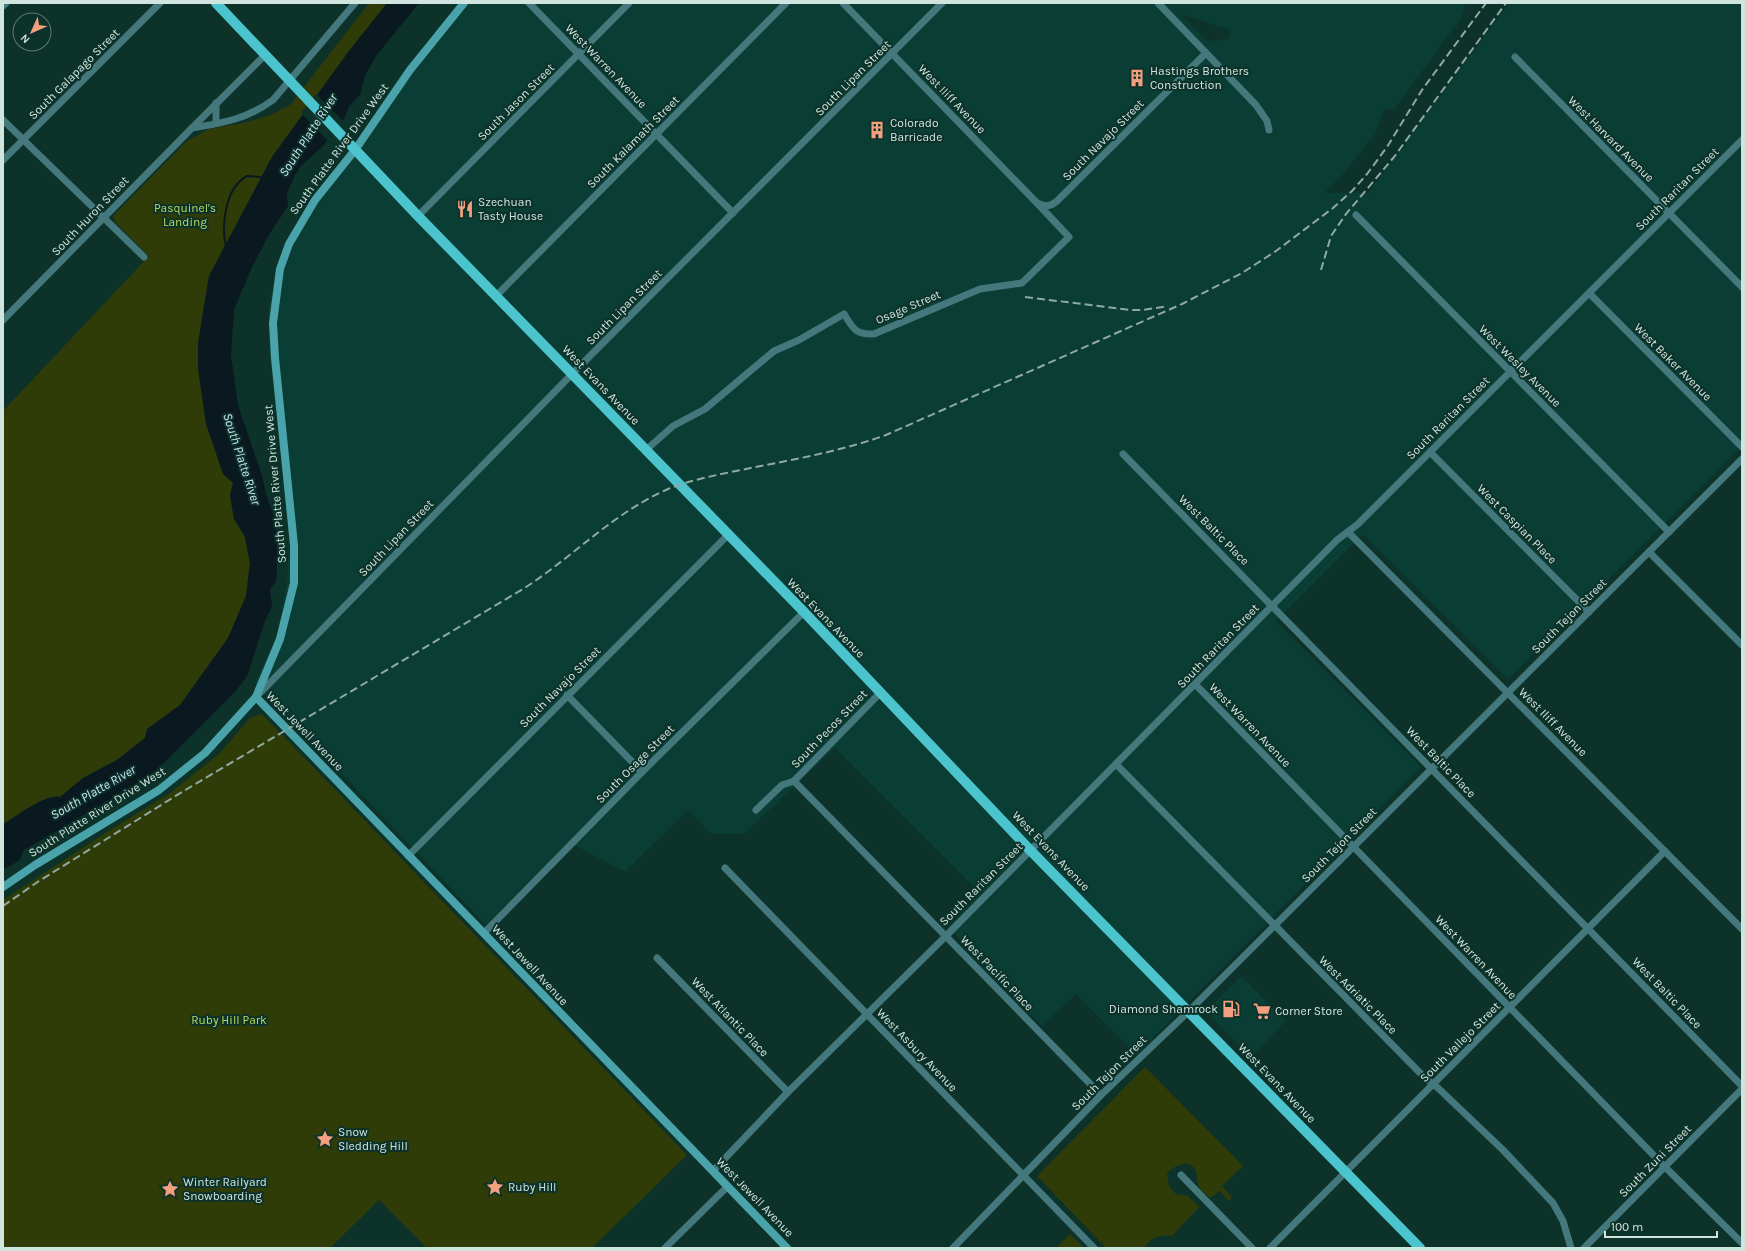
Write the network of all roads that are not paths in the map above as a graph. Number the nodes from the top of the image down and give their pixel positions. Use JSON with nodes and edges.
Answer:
{"nodes":[{"id":1,"x":6,"y":3,"type":"edge"},
{"id":2,"x":160,"y":3,"type":"edge"},
{"id":3,"x":216,"y":3,"type":"edge"},
{"id":4,"x":355,"y":3,"type":"edge"},
{"id":5,"x":464,"y":3,"type":"edge"},
{"id":6,"x":529,"y":3,"type":"edge"},
{"id":7,"x":629,"y":3,"type":"edge"},
{"id":8,"x":786,"y":3,"type":"edge"},
{"id":9,"x":843,"y":3,"type":"edge"},
{"id":10,"x":942,"y":3,"type":"edge"},
{"id":11,"x":1158,"y":3,"type":"edge"},
{"id":12,"x":3,"y":6,"type":"edge"},
{"id":13,"x":1206,"y":52,"type":"junction"},
{"id":14,"x":578,"y":54,"type":"junction"},
{"id":15,"x":892,"y":54,"type":"junction"},
{"id":16,"x":265,"y":55,"type":"junction"},
{"id":17,"x":1515,"y":58,"type":"dead end"},
{"id":18,"x":290,"y":82,"type":"junction"},
{"id":19,"x":216,"y":103,"type":"junction"},
{"id":20,"x":3,"y":120,"type":"edge"},
{"id":21,"x":216,"y":123,"type":"junction"},
{"id":22,"x":192,"y":128,"type":"junction"},
{"id":23,"x":1269,"y":130,"type":"dead end"},
{"id":24,"x":656,"y":135,"type":"junction"},
{"id":25,"x":23,"y":140,"type":"junction"},
{"id":26,"x":1742,"y":140,"type":"edge"},
{"id":27,"x":355,"y":150,"type":"junction"},
{"id":28,"x":3,"y":160,"type":"edge"},
{"id":29,"x":1037,"y":203,"type":"junction"},
{"id":30,"x":733,"y":213,"type":"junction"},
{"id":31,"x":1669,"y":214,"type":"junction"},
{"id":32,"x":1356,"y":215,"type":"dead end"},
{"id":33,"x":418,"y":216,"type":"junction"},
{"id":34,"x":104,"y":219,"type":"junction"},
{"id":35,"x":144,"y":258,"type":"dead end"},
{"id":36,"x":1742,"y":287,"type":"edge"},
{"id":37,"x":1589,"y":293,"type":"junction"},
{"id":38,"x":496,"y":296,"type":"junction"},
{"id":39,"x":3,"y":320,"type":"edge"},
{"id":40,"x":1510,"y":372,"type":"junction"},
{"id":41,"x":572,"y":374,"type":"junction"},
{"id":42,"x":1742,"y":447,"type":"edge"},
{"id":43,"x":646,"y":450,"type":"junction"},
{"id":44,"x":1430,"y":452,"type":"junction"},
{"id":45,"x":1123,"y":454,"type":"dead end"},
{"id":46,"x":1742,"y":459,"type":"edge"},
{"id":47,"x":1348,"y":532,"type":"junction"},
{"id":48,"x":1669,"y":532,"type":"junction"},
{"id":49,"x":728,"y":535,"type":"junction"},
{"id":50,"x":1649,"y":552,"type":"junction"},
{"id":51,"x":1273,"y":606,"type":"junction"},
{"id":52,"x":804,"y":612,"type":"junction"},
{"id":53,"x":1589,"y":612,"type":"junction"},
{"id":54,"x":1742,"y":646,"type":"edge"},
{"id":55,"x":1196,"y":685,"type":"junction"},
{"id":56,"x":880,"y":692,"type":"junction"},
{"id":57,"x":1508,"y":693,"type":"junction"},
{"id":58,"x":567,"y":695,"type":"junction"},
{"id":59,"x":256,"y":697,"type":"junction"},
{"id":60,"x":1116,"y":764,"type":"junction"},
{"id":61,"x":1432,"y":768,"type":"junction"},
{"id":62,"x":642,"y":772,"type":"junction"},
{"id":63,"x":794,"y":781,"type":"junction"},
{"id":64,"x":756,"y":810,"type":"dead end"},
{"id":65,"x":1353,"y":847,"type":"junction"},
{"id":66,"x":1030,"y":850,"type":"junction"},
{"id":67,"x":1665,"y":851,"type":"junction"},
{"id":68,"x":408,"y":856,"type":"junction"},
{"id":69,"x":725,"y":868,"type":"dead end"},
{"id":70,"x":3,"y":887,"type":"edge"},
{"id":71,"x":1274,"y":925,"type":"junction"},
{"id":72,"x":1588,"y":928,"type":"junction"},
{"id":73,"x":1742,"y":929,"type":"edge"},
{"id":74,"x":484,"y":933,"type":"junction"},
{"id":75,"x":946,"y":936,"type":"junction"},
{"id":76,"x":657,"y":958,"type":"dead end"},
{"id":77,"x":1510,"y":1007,"type":"junction"},
{"id":78,"x":1188,"y":1011,"type":"junction"},
{"id":79,"x":867,"y":1014,"type":"junction"},
{"id":80,"x":1433,"y":1085,"type":"junction"},
{"id":81,"x":1742,"y":1086,"type":"edge"},
{"id":82,"x":1742,"y":1090,"type":"edge"},
{"id":83,"x":788,"y":1092,"type":"junction"},
{"id":84,"x":1101,"y":1095,"type":"junction"},
{"id":85,"x":1665,"y":1167,"type":"junction"},
{"id":86,"x":713,"y":1171,"type":"junction"},
{"id":87,"x":1346,"y":1172,"type":"junction"},
{"id":88,"x":1024,"y":1176,"type":"junction"},
{"id":89,"x":1181,"y":1176,"type":"dead end"},
{"id":90,"x":727,"y":1187,"type":"junction"},
{"id":91,"x":1742,"y":1243,"type":"edge"},
{"id":92,"x":665,"y":1248,"type":"edge"},
{"id":93,"x":787,"y":1248,"type":"edge"},
{"id":94,"x":953,"y":1248,"type":"edge"},
{"id":95,"x":1094,"y":1248,"type":"edge"},
{"id":96,"x":1252,"y":1248,"type":"edge"},
{"id":97,"x":1270,"y":1248,"type":"edge"},
{"id":98,"x":1420,"y":1248,"type":"edge"},
{"id":99,"x":1571,"y":1248,"type":"edge"},
{"id":100,"x":1584,"y":1248,"type":"edge"}],
"edges":[{"from":1,"to":12,"type":"street"},
{"from":2,"to":25,"type":"street","name":"South Galapago Street"},
{"from":3,"to":16,"type":"main road","name":"West Evans Avenue"},
{"from":4,"to":18,"type":"street"},
{"from":5,"to":27,"type":"street","name":"South Platte River Drive West"},
{"from":6,"to":14,"type":"street","name":"West Warren Avenue"},
{"from":7,"to":14,"type":"street","name":"South Jason Street"},
{"from":8,"to":24,"type":"street","name":"South Kalamath Street"},
{"from":9,"to":15,"type":"street","name":"West Iliff Avenue"},
{"from":10,"to":15,"type":"street","name":"South Lipan Street"},
{"from":11,"to":13,"type":"street"},
{"from":13,"to":23,"type":"street"},
{"from":13,"to":29,"type":"street","name":"South Navajo Street"},
{"from":14,"to":24,"type":"street","name":"West Warren Avenue"},
{"from":14,"to":33,"type":"street","name":"South Jason Street"},
{"from":15,"to":29,"type":"street","name":"West Iliff Avenue"},
{"from":15,"to":30,"type":"street","name":"South Lipan Street"},
{"from":16,"to":18,"type":"main road","name":"West Evans Avenue"},
{"from":16,"to":19,"type":"street","name":"South Huron Street"},
{"from":17,"to":31,"type":"street","name":"West Harvard Avenue"},
{"from":18,"to":21,"type":"street"},
{"from":18,"to":27,"type":"main road","name":"West Evans Avenue"},
{"from":19,"to":21,"type":"street"},
{"from":19,"to":22,"type":"street","name":"South Huron Street"},
{"from":20,"to":25,"type":"street"},
{"from":21,"to":22,"type":"street"},
{"from":22,"to":34,"type":"street","name":"South Huron Street"},
{"from":24,"to":30,"type":"street","name":"West Warren Avenue"},
{"from":24,"to":38,"type":"street","name":"South Kalamath Street"},
{"from":25,"to":28,"type":"street","name":"South Galapago Street"},
{"from":25,"to":34,"type":"street"},
{"from":26,"to":31,"type":"street","name":"South Raritan Street"},
{"from":27,"to":33,"type":"main road","name":"West Evans Avenue"},
{"from":27,"to":59,"type":"street","name":"South Platte River Drive West"},
{"from":29,"to":43,"type":"street","name":"Osage Street"},
{"from":30,"to":41,"type":"street","name":"South Lipan Street"},
{"from":31,"to":36,"type":"street","name":"West Harvard Avenue"},
{"from":31,"to":37,"type":"street","name":"South Raritan Street"},
{"from":32,"to":40,"type":"street","name":"West Wesley Avenue"},
{"from":33,"to":38,"type":"main road","name":"West Evans Avenue"},
{"from":34,"to":35,"type":"street"},
{"from":34,"to":39,"type":"street","name":"South Huron Street"},
{"from":37,"to":40,"type":"street","name":"South Raritan Street"},
{"from":37,"to":42,"type":"street","name":"West Baker Avenue"},
{"from":38,"to":41,"type":"main road","name":"West Evans Avenue"},
{"from":40,"to":44,"type":"street","name":"South Raritan Street"},
{"from":40,"to":48,"type":"street","name":"West Wesley Avenue"},
{"from":41,"to":43,"type":"main road","name":"West Evans Avenue"},
{"from":41,"to":59,"type":"street","name":"South Lipan Street"},
{"from":43,"to":49,"type":"main road","name":"West Evans Avenue"},
{"from":44,"to":47,"type":"street","name":"South Raritan Street"},
{"from":44,"to":53,"type":"street","name":"West Caspian Place"},
{"from":45,"to":51,"type":"street","name":"West Baltic Place"},
{"from":46,"to":48,"type":"street","name":"South Tejon Street"},
{"from":47,"to":51,"type":"street","name":"South Raritan Street"},
{"from":47,"to":57,"type":"street","name":"West Iliff Avenue"},
{"from":48,"to":50,"type":"street","name":"South Tejon Street"},
{"from":49,"to":52,"type":"main road","name":"West Evans Avenue"},
{"from":49,"to":58,"type":"street","name":"South Navajo Street"},
{"from":50,"to":53,"type":"street","name":"South Tejon Street"},
{"from":50,"to":54,"type":"street"},
{"from":51,"to":55,"type":"street","name":"South Raritan Street"},
{"from":51,"to":61,"type":"street","name":"West Baltic Place"},
{"from":52,"to":56,"type":"main road","name":"West Evans Avenue"},
{"from":52,"to":62,"type":"street","name":"South Osage Street"},
{"from":53,"to":57,"type":"street","name":"South Tejon Street"},
{"from":55,"to":60,"type":"street","name":"South Raritan Street"},
{"from":55,"to":65,"type":"street","name":"West Warren Avenue"},
{"from":56,"to":63,"type":"street","name":"South Pecos Street"},
{"from":56,"to":66,"type":"main road","name":"West Evans Avenue"},
{"from":57,"to":61,"type":"street","name":"South Tejon Street"},
{"from":57,"to":67,"type":"street","name":"West Iliff Avenue"},
{"from":58,"to":62,"type":"street"},
{"from":58,"to":68,"type":"street","name":"South Navajo Street"},
{"from":59,"to":68,"type":"street","name":"West Jewell Avenue"},
{"from":59,"to":70,"type":"street","name":"South Platte River Drive West"},
{"from":60,"to":66,"type":"street","name":"South Raritan Street"},
{"from":60,"to":71,"type":"street","name":"West Adriatic Place"},
{"from":61,"to":65,"type":"street","name":"South Tejon Street"},
{"from":61,"to":72,"type":"street","name":"West Baltic Place"},
{"from":62,"to":74,"type":"street","name":"South Osage Street"},
{"from":63,"to":64,"type":"street","name":"South Pecos Street"},
{"from":63,"to":75,"type":"street","name":"West Pacific Place"},
{"from":65,"to":71,"type":"street","name":"South Tejon Street"},
{"from":65,"to":77,"type":"street","name":"West Warren Avenue"},
{"from":66,"to":75,"type":"street","name":"South Raritan Street"},
{"from":66,"to":78,"type":"main road","name":"West Evans Avenue"},
{"from":67,"to":72,"type":"street","name":"South Vallejo Street"},
{"from":67,"to":73,"type":"street","name":"West Iliff Avenue"},
{"from":68,"to":74,"type":"street","name":"West Jewell Avenue"},
{"from":69,"to":79,"type":"street","name":"West Asbury Avenue"},
{"from":71,"to":78,"type":"street","name":"South Tejon Street"},
{"from":71,"to":80,"type":"street","name":"West Adriatic Place"},
{"from":72,"to":77,"type":"street","name":"South Vallejo Street"},
{"from":72,"to":81,"type":"street","name":"West Baltic Place"},
{"from":74,"to":86,"type":"street","name":"West Jewell Avenue"},
{"from":75,"to":79,"type":"street","name":"South Raritan Street"},
{"from":75,"to":84,"type":"street","name":"West Pacific Place"},
{"from":76,"to":83,"type":"street","name":"West Atlantic Place"},
{"from":77,"to":80,"type":"street","name":"South Vallejo Street"},
{"from":77,"to":85,"type":"street","name":"West Warren Avenue"},
{"from":78,"to":84,"type":"street","name":"South Tejon Street"},
{"from":78,"to":87,"type":"main road","name":"West Evans Avenue"},
{"from":79,"to":83,"type":"street","name":"South Raritan Street"},
{"from":79,"to":88,"type":"street","name":"West Asbury Avenue"},
{"from":80,"to":87,"type":"street","name":"South Vallejo Street"},
{"from":80,"to":99,"type":"street","name":"West Adriatic Place"},
{"from":82,"to":85,"type":"street","name":"South Zuni Street"},
{"from":83,"to":86,"type":"street","name":"South Raritan Street"},
{"from":84,"to":88,"type":"street","name":"South Tejon Street"},
{"from":85,"to":91,"type":"street","name":"West Warren Avenue"},
{"from":85,"to":100,"type":"street","name":"South Zuni Street"},
{"from":86,"to":90,"type":"street","name":"West Jewell Avenue"},
{"from":87,"to":97,"type":"street","name":"South Vallejo Street"},
{"from":87,"to":98,"type":"main road","name":"West Evans Avenue"},
{"from":88,"to":94,"type":"street","name":"South Tejon Street"},
{"from":88,"to":95,"type":"street","name":"West Asbury Avenue"},
{"from":89,"to":96,"type":"street"},
{"from":90,"to":92,"type":"street"},
{"from":90,"to":93,"type":"street","name":"West Jewell Avenue"}]}
